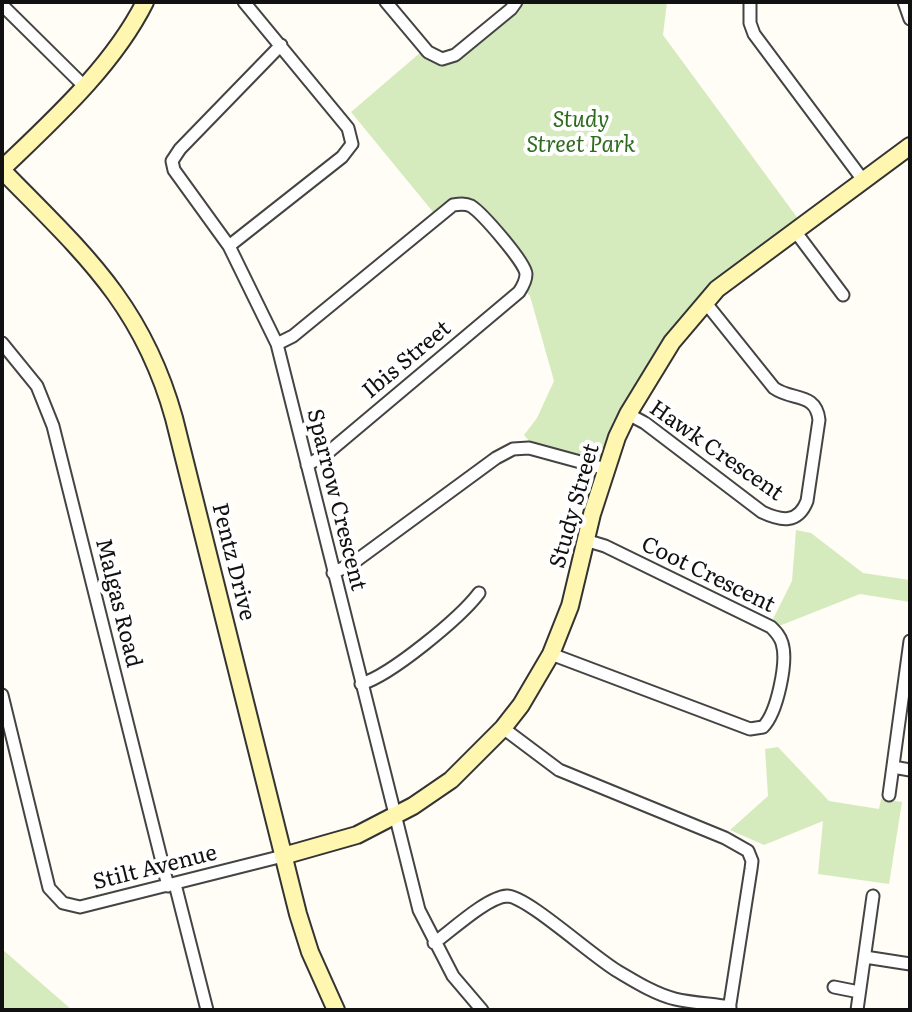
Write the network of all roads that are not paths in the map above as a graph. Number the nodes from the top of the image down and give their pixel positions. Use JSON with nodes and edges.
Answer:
{"nodes":[{"id":1,"x":145,"y":2,"type":"edge"},
{"id":2,"x":244,"y":2,"type":"edge"},
{"id":3,"x":386,"y":2,"type":"edge"},
{"id":4,"x":516,"y":2,"type":"edge"},
{"id":5,"x":750,"y":2,"type":"edge"},
{"id":6,"x":904,"y":2,"type":"edge"},
{"id":7,"x":2,"y":5,"type":"edge"},
{"id":8,"x":910,"y":19,"type":"edge"},
{"id":9,"x":281,"y":45,"type":"junction"},
{"id":10,"x":85,"y":87,"type":"junction"},
{"id":11,"x":910,"y":146,"type":"edge"},
{"id":12,"x":2,"y":170,"type":"edge"},
{"id":13,"x":863,"y":180,"type":"junction"},
{"id":14,"x":795,"y":231,"type":"junction"},
{"id":15,"x":229,"y":246,"type":"junction"},
{"id":16,"x":843,"y":295,"type":"dead end"},
{"id":17,"x":705,"y":302,"type":"junction"},
{"id":18,"x":2,"y":343,"type":"edge"},
{"id":19,"x":277,"y":344,"type":"junction"},
{"id":20,"x":628,"y":414,"type":"junction"},
{"id":21,"x":307,"y":465,"type":"junction"},
{"id":22,"x":606,"y":469,"type":"junction"},
{"id":23,"x":585,"y":540,"type":"junction"},
{"id":24,"x":333,"y":573,"type":"junction"},
{"id":25,"x":479,"y":593,"type":"dead end"},
{"id":26,"x":910,"y":641,"type":"edge"},
{"id":27,"x":551,"y":654,"type":"junction"},
{"id":28,"x":361,"y":684,"type":"junction"},
{"id":29,"x":2,"y":695,"type":"edge"},
{"id":30,"x":503,"y":728,"type":"junction"},
{"id":31,"x":893,"y":767,"type":"junction"},
{"id":32,"x":910,"y":770,"type":"edge"},
{"id":33,"x":889,"y":795,"type":"dead end"},
{"id":34,"x":395,"y":817,"type":"junction"},
{"id":35,"x":283,"y":856,"type":"junction"},
{"id":36,"x":171,"y":885,"type":"junction"},
{"id":37,"x":873,"y":896,"type":"dead end"},
{"id":38,"x":434,"y":943,"type":"junction"},
{"id":39,"x":865,"y":957,"type":"junction"},
{"id":40,"x":910,"y":964,"type":"edge"},
{"id":41,"x":834,"y":987,"type":"dead end"},
{"id":42,"x":859,"y":992,"type":"junction"},
{"id":43,"x":730,"y":1008,"type":"edge"},
{"id":44,"x":207,"y":1010,"type":"edge"},
{"id":45,"x":336,"y":1010,"type":"edge"},
{"id":46,"x":482,"y":1010,"type":"edge"},
{"id":47,"x":857,"y":1010,"type":"edge"}],
"edges":[{"from":1,"to":10,"type":"street"},
{"from":2,"to":9,"type":"street"},
{"from":3,"to":4,"type":"street"},
{"from":5,"to":13,"type":"street"},
{"from":6,"to":8,"type":"street"},
{"from":7,"to":10,"type":"street"},
{"from":9,"to":15,"type":"street","name":"Sparrow Crescent"},
{"from":9,"to":15,"type":"street"},
{"from":10,"to":12,"type":"street"},
{"from":11,"to":13,"type":"street","name":"Study Street"},
{"from":12,"to":35,"type":"street","name":"Pentz Drive"},
{"from":13,"to":14,"type":"street","name":"Study Street"},
{"from":14,"to":16,"type":"street"},
{"from":14,"to":17,"type":"street","name":"Study Street"},
{"from":15,"to":19,"type":"street","name":"Sparrow Crescent"},
{"from":17,"to":20,"type":"street","name":"Study Street"},
{"from":17,"to":20,"type":"street","name":"Hawk Crescent"},
{"from":18,"to":36,"type":"street","name":"Malgas Road"},
{"from":19,"to":21,"type":"street","name":"Sparrow Crescent"},
{"from":19,"to":21,"type":"street","name":"Ibis Street"},
{"from":20,"to":22,"type":"street","name":"Study Street"},
{"from":21,"to":24,"type":"street","name":"Sparrow Crescent"},
{"from":22,"to":23,"type":"street","name":"Study Street"},
{"from":22,"to":24,"type":"street"},
{"from":23,"to":27,"type":"street","name":"Study Street"},
{"from":23,"to":27,"type":"street","name":"Coot Crescent"},
{"from":24,"to":28,"type":"street","name":"Sparrow Crescent"},
{"from":25,"to":28,"type":"street"},
{"from":26,"to":31,"type":"street"},
{"from":27,"to":30,"type":"street","name":"Study Street"},
{"from":28,"to":34,"type":"street","name":"Sparrow Crescent"},
{"from":29,"to":36,"type":"street","name":"Stilt Avenue"},
{"from":30,"to":34,"type":"street","name":"Study Street"},
{"from":30,"to":43,"type":"street"},
{"from":31,"to":32,"type":"street"},
{"from":31,"to":33,"type":"street"},
{"from":34,"to":35,"type":"street","name":"Study Street"},
{"from":34,"to":38,"type":"street","name":"Sparrow Crescent"},
{"from":35,"to":36,"type":"street","name":"Stilt Avenue"},
{"from":35,"to":45,"type":"street","name":"Pentz Drive"},
{"from":36,"to":44,"type":"street","name":"Malgas Road"},
{"from":37,"to":39,"type":"street"},
{"from":38,"to":43,"type":"street"},
{"from":38,"to":46,"type":"street","name":"Sparrow Crescent"},
{"from":39,"to":40,"type":"street"},
{"from":39,"to":42,"type":"street"},
{"from":41,"to":42,"type":"street"},
{"from":42,"to":47,"type":"street"}]}
